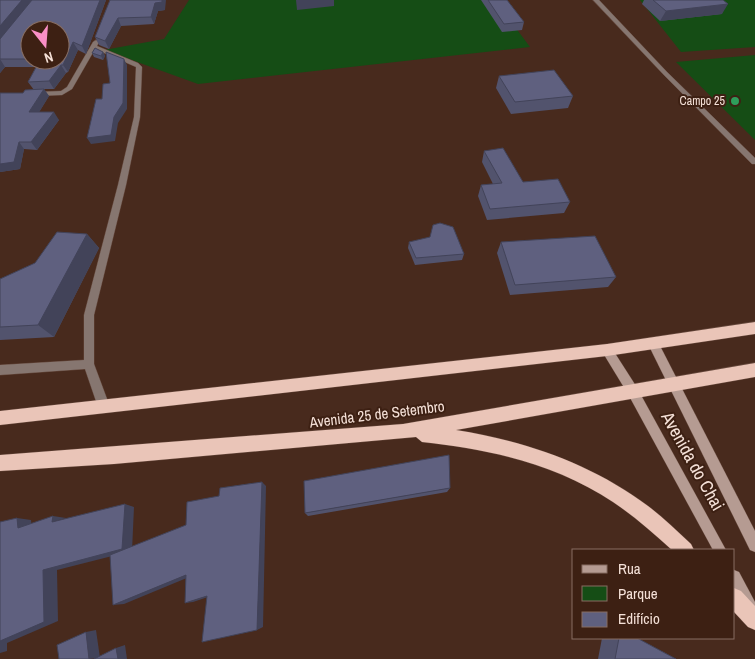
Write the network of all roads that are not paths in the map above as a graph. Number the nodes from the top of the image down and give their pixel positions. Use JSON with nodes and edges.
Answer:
{"nodes":[{"id":1,"x":596,"y":0,"type":"edge"},
{"id":2,"x":100,"y":31,"type":"edge"},
{"id":3,"x":94,"y":47,"type":"junction"},
{"id":4,"x":29,"y":94,"type":"edge"},
{"id":5,"x":755,"y":162,"type":"edge"},
{"id":6,"x":755,"y":328,"type":"edge"},
{"id":7,"x":653,"y":343,"type":"junction"},
{"id":8,"x":607,"y":350,"type":"junction"},
{"id":9,"x":90,"y":364,"type":"junction"},
{"id":10,"x":0,"y":370,"type":"edge"},
{"id":11,"x":755,"y":370,"type":"edge"},
{"id":12,"x":676,"y":384,"type":"junction"},
{"id":13,"x":632,"y":390,"type":"junction"},
{"id":14,"x":104,"y":407,"type":"junction"},
{"id":15,"x":0,"y":418,"type":"edge"},
{"id":16,"x":403,"y":432,"type":"junction"},
{"id":17,"x":0,"y":463,"type":"edge"},
{"id":18,"x":755,"y":545,"type":"edge"},
{"id":19,"x":684,"y":549,"type":"edge"},
{"id":20,"x":719,"y":549,"type":"edge"},
{"id":21,"x":735,"y":579,"type":"edge"},
{"id":22,"x":735,"y":599,"type":"edge"},
{"id":23,"x":755,"y":618,"type":"edge"}],
"edges":[{"from":1,"to":5,"type":"street"},
{"from":2,"to":3,"type":"street"},
{"from":3,"to":4,"type":"street"},
{"from":3,"to":9,"type":"street"},
{"from":6,"to":7,"type":"highway"},
{"from":7,"to":8,"type":"highway"},
{"from":7,"to":12,"type":"main road","name":"Avenida do Chai"},
{"from":8,"to":13,"type":"main road","name":"Avenida do Chai"},
{"from":8,"to":14,"type":"highway"},
{"from":9,"to":10,"type":"street"},
{"from":9,"to":14,"type":"street"},
{"from":11,"to":12,"type":"highway","name":"Avenida 25 de Setembro"},
{"from":12,"to":13,"type":"highway","name":"Avenida 25 de Setembro"},
{"from":12,"to":18,"type":"main road","name":"Avenida do Chai"},
{"from":13,"to":16,"type":"highway","name":"Avenida 25 de Setembro"},
{"from":13,"to":20,"type":"main road","name":"Avenida do Chai"},
{"from":14,"to":15,"type":"highway"},
{"from":16,"to":17,"type":"highway","name":"Avenida 25 de Setembro"},
{"from":16,"to":19,"type":"highway"},
{"from":21,"to":23,"type":"main road"},
{"from":22,"to":23,"type":"highway"}]}
